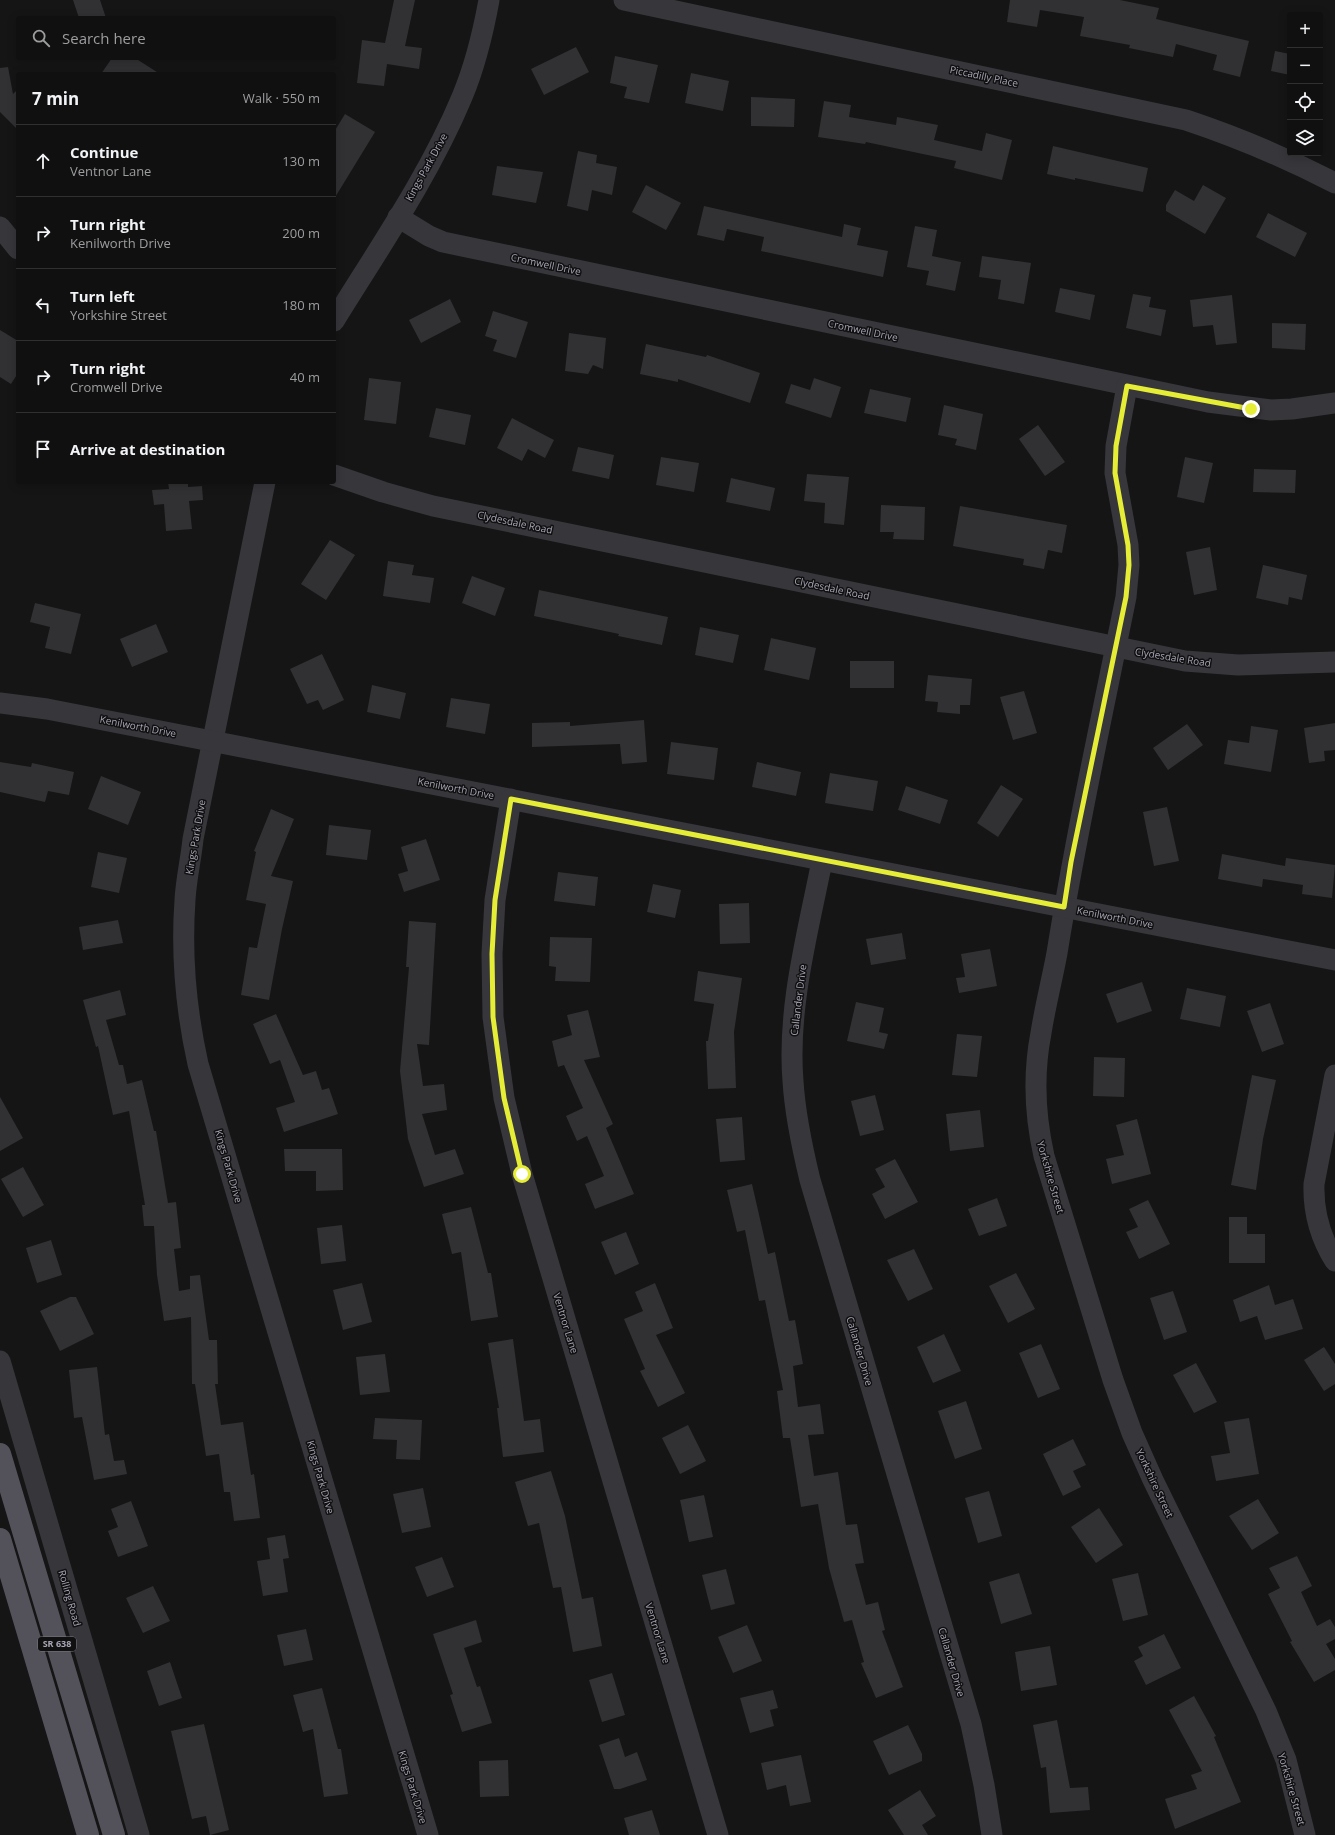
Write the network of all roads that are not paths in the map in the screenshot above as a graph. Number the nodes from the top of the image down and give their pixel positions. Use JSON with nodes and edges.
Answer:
{"nodes":[{"id":1,"x":489,"y":0,"type":"edge"},
{"id":2,"x":624,"y":0,"type":"edge"},
{"id":3,"x":1335,"y":183,"type":"edge"},
{"id":4,"x":398,"y":217,"type":"junction"},
{"id":5,"x":0,"y":227,"type":"edge"},
{"id":6,"x":16,"y":247,"type":"edge"},
{"id":7,"x":336,"y":318,"type":"edge"},
{"id":8,"x":1127,"y":386,"type":"junction"},
{"id":9,"x":1335,"y":403,"type":"edge"},
{"id":10,"x":336,"y":476,"type":"edge"},
{"id":11,"x":265,"y":484,"type":"edge"},
{"id":12,"x":1116,"y":648,"type":"junction"},
{"id":13,"x":1335,"y":662,"type":"edge"},
{"id":14,"x":0,"y":703,"type":"edge"},
{"id":15,"x":213,"y":741,"type":"junction"},
{"id":16,"x":511,"y":799,"type":"junction"},
{"id":17,"x":822,"y":861,"type":"junction"},
{"id":18,"x":1064,"y":907,"type":"junction"},
{"id":19,"x":1335,"y":960,"type":"edge"},
{"id":20,"x":1335,"y":1075,"type":"edge"},
{"id":21,"x":1335,"y":1261,"type":"edge"},
{"id":22,"x":0,"y":1361,"type":"edge"},
{"id":23,"x":0,"y":1454,"type":"edge"},
{"id":24,"x":0,"y":1539,"type":"edge"},
{"id":25,"x":88,"y":1835,"type":"edge"},
{"id":26,"x":114,"y":1835,"type":"edge"},
{"id":27,"x":139,"y":1835,"type":"edge"},
{"id":28,"x":428,"y":1835,"type":"edge"},
{"id":29,"x":718,"y":1835,"type":"edge"},
{"id":30,"x":992,"y":1835,"type":"edge"},
{"id":31,"x":1305,"y":1835,"type":"edge"}],
"edges":[{"from":1,"to":4,"type":"street","name":"Kings Park Drive"},
{"from":2,"to":3,"type":"street","name":"Piccadilly Place"},
{"from":4,"to":7,"type":"street","name":"Kings Park Drive"},
{"from":4,"to":8,"type":"street","name":"Cromwell Drive"},
{"from":5,"to":6,"type":"street"},
{"from":8,"to":9,"type":"street","name":"Cromwell Drive"},
{"from":8,"to":12,"type":"street","name":"Yorkshire Street"},
{"from":10,"to":12,"type":"street","name":"Clydesdale Road"},
{"from":11,"to":15,"type":"street","name":"Kings Park Drive"},
{"from":12,"to":13,"type":"street","name":"Clydesdale Road"},
{"from":12,"to":18,"type":"street","name":"Yorkshire Street"},
{"from":14,"to":15,"type":"street","name":"Kenilworth Drive"},
{"from":15,"to":16,"type":"street","name":"Kenilworth Drive"},
{"from":15,"to":28,"type":"street","name":"Kings Park Drive"},
{"from":16,"to":17,"type":"street","name":"Kenilworth Drive"},
{"from":16,"to":29,"type":"street","name":"Ventnor Lane"},
{"from":17,"to":18,"type":"street","name":"Kenilworth Drive"},
{"from":17,"to":30,"type":"street","name":"Callander Drive"},
{"from":18,"to":19,"type":"street","name":"Kenilworth Drive"},
{"from":18,"to":31,"type":"street","name":"Yorkshire Street"},
{"from":20,"to":21,"type":"street"},
{"from":22,"to":27,"type":"street","name":"Rolling Road"},
{"from":23,"to":26,"type":"main road","number":"SR 638"},
{"from":24,"to":25,"type":"main road","number":"SR 638"}]}
